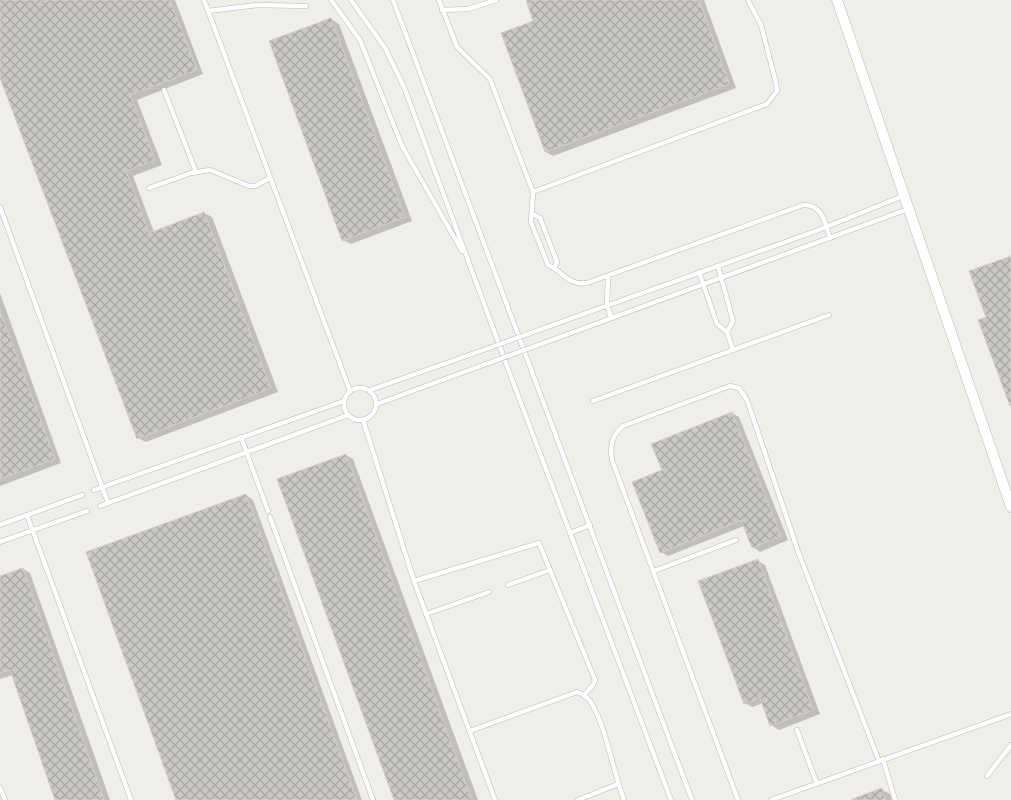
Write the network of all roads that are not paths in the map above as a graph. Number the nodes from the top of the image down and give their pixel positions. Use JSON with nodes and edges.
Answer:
{"nodes":[{"id":1,"x":204,"y":0,"type":"edge"},
{"id":2,"x":331,"y":0,"type":"edge"},
{"id":3,"x":351,"y":0,"type":"edge"},
{"id":4,"x":393,"y":0,"type":"edge"},
{"id":5,"x":438,"y":0,"type":"edge"},
{"id":6,"x":496,"y":0,"type":"edge"},
{"id":7,"x":750,"y":0,"type":"edge"},
{"id":8,"x":837,"y":0,"type":"edge"},
{"id":9,"x":306,"y":6,"type":"dead end"},
{"id":10,"x":442,"y":10,"type":"junction"},
{"id":11,"x":208,"y":11,"type":"junction"},
{"id":12,"x":164,"y":90,"type":"dead end"},
{"id":13,"x":196,"y":172,"type":"junction"},
{"id":14,"x":270,"y":178,"type":"junction"},
{"id":15,"x":149,"y":188,"type":"dead end"},
{"id":16,"x":533,"y":192,"type":"junction"},
{"id":17,"x":904,"y":196,"type":"junction"},
{"id":18,"x":0,"y":207,"type":"edge"},
{"id":19,"x":908,"y":209,"type":"junction"},
{"id":20,"x":533,"y":214,"type":"junction"},
{"id":21,"x":827,"y":227,"type":"junction"},
{"id":22,"x":830,"y":238,"type":"junction"},
{"id":23,"x":467,"y":258,"type":"junction"},
{"id":24,"x":718,"y":266,"type":"junction"},
{"id":25,"x":554,"y":268,"type":"junction"},
{"id":26,"x":699,"y":272,"type":"junction"},
{"id":27,"x":608,"y":276,"type":"junction"},
{"id":28,"x":722,"y":277,"type":"junction"},
{"id":29,"x":703,"y":284,"type":"junction"},
{"id":30,"x":607,"y":305,"type":"junction"},
{"id":31,"x":829,"y":315,"type":"dead end"},
{"id":32,"x":611,"y":317,"type":"junction"},
{"id":33,"x":727,"y":332,"type":"junction"},
{"id":34,"x":733,"y":350,"type":"junction"},
{"id":35,"x":370,"y":390,"type":"junction"},
{"id":36,"x":350,"y":391,"type":"junction"},
{"id":37,"x":344,"y":401,"type":"junction"},
{"id":38,"x":593,"y":401,"type":"dead end"},
{"id":39,"x":377,"y":404,"type":"junction"},
{"id":40,"x":348,"y":415,"type":"junction"},
{"id":41,"x":363,"y":420,"type":"junction"},
{"id":42,"x":241,"y":437,"type":"junction"},
{"id":43,"x":247,"y":452,"type":"junction"},
{"id":44,"x":102,"y":488,"type":"junction"},
{"id":45,"x":94,"y":490,"type":"dead end"},
{"id":46,"x":82,"y":495,"type":"dead end"},
{"id":47,"x":108,"y":503,"type":"junction"},
{"id":48,"x":100,"y":506,"type":"dead end"},
{"id":49,"x":1011,"y":508,"type":"edge"},
{"id":50,"x":87,"y":511,"type":"dead end"},
{"id":51,"x":268,"y":511,"type":"dead end"},
{"id":52,"x":27,"y":515,"type":"junction"},
{"id":53,"x":270,"y":517,"type":"dead end"},
{"id":54,"x":0,"y":525,"type":"edge"},
{"id":55,"x":590,"y":525,"type":"junction"},
{"id":56,"x":33,"y":530,"type":"junction"},
{"id":57,"x":570,"y":533,"type":"junction"},
{"id":58,"x":736,"y":540,"type":"dead end"},
{"id":59,"x":0,"y":542,"type":"edge"},
{"id":60,"x":550,"y":570,"type":"junction"},
{"id":61,"x":654,"y":572,"type":"junction"},
{"id":62,"x":414,"y":581,"type":"junction"},
{"id":63,"x":508,"y":585,"type":"dead end"},
{"id":64,"x":488,"y":592,"type":"dead end"},
{"id":65,"x":426,"y":614,"type":"junction"},
{"id":66,"x":584,"y":695,"type":"junction"},
{"id":67,"x":1011,"y":714,"type":"edge"},
{"id":68,"x":470,"y":730,"type":"junction"},
{"id":69,"x":797,"y":730,"type":"dead end"},
{"id":70,"x":1011,"y":745,"type":"edge"},
{"id":71,"x":881,"y":760,"type":"junction"},
{"id":72,"x":987,"y":776,"type":"dead end"},
{"id":73,"x":618,"y":784,"type":"junction"},
{"id":74,"x":817,"y":784,"type":"junction"},
{"id":75,"x":0,"y":788,"type":"edge"},
{"id":76,"x":5,"y":800,"type":"edge"},
{"id":77,"x":131,"y":800,"type":"edge"},
{"id":78,"x":373,"y":800,"type":"edge"},
{"id":79,"x":495,"y":800,"type":"edge"},
{"id":80,"x":578,"y":800,"type":"edge"},
{"id":81,"x":624,"y":800,"type":"edge"},
{"id":82,"x":671,"y":800,"type":"edge"},
{"id":83,"x":692,"y":800,"type":"edge"},
{"id":84,"x":738,"y":800,"type":"edge"},
{"id":85,"x":771,"y":800,"type":"edge"},
{"id":86,"x":895,"y":800,"type":"edge"}],
"edges":[{"from":1,"to":11,"type":"lane"},
{"from":2,"to":23,"type":"lane"},
{"from":3,"to":23,"type":"lane"},
{"from":4,"to":55,"type":"lane"},
{"from":5,"to":10,"type":"lane"},
{"from":6,"to":10,"type":"lane"},
{"from":7,"to":16,"type":"lane"},
{"from":8,"to":17,"type":"street"},
{"from":9,"to":11,"type":"lane"},
{"from":10,"to":16,"type":"lane"},
{"from":11,"to":14,"type":"lane"},
{"from":12,"to":13,"type":"lane"},
{"from":13,"to":14,"type":"lane"},
{"from":13,"to":15,"type":"lane"},
{"from":14,"to":36,"type":"lane"},
{"from":16,"to":20,"type":"lane"},
{"from":17,"to":19,"type":"street"},
{"from":17,"to":21,"type":"lane"},
{"from":18,"to":44,"type":"lane"},
{"from":19,"to":22,"type":"lane"},
{"from":19,"to":49,"type":"street"},
{"from":20,"to":25,"type":"lane"},
{"from":20,"to":25,"type":"lane"},
{"from":21,"to":22,"type":"lane"},
{"from":21,"to":24,"type":"lane"},
{"from":21,"to":27,"type":"lane"},
{"from":22,"to":28,"type":"lane"},
{"from":23,"to":57,"type":"lane"},
{"from":24,"to":26,"type":"lane"},
{"from":24,"to":28,"type":"lane"},
{"from":25,"to":27,"type":"lane"},
{"from":26,"to":29,"type":"lane"},
{"from":26,"to":30,"type":"lane"},
{"from":27,"to":30,"type":"lane"},
{"from":28,"to":29,"type":"lane"},
{"from":28,"to":33,"type":"lane"},
{"from":29,"to":32,"type":"lane"},
{"from":29,"to":33,"type":"lane"},
{"from":30,"to":32,"type":"lane"},
{"from":30,"to":35,"type":"lane","bridge":true},
{"from":31,"to":34,"type":"lane"},
{"from":32,"to":39,"type":"lane","bridge":true},
{"from":33,"to":34,"type":"lane"},
{"from":34,"to":38,"type":"lane"},
{"from":35,"to":36,"type":"lane"},
{"from":35,"to":39,"type":"lane"},
{"from":36,"to":37,"type":"lane"},
{"from":37,"to":40,"type":"lane"},
{"from":37,"to":42,"type":"lane"},
{"from":39,"to":41,"type":"lane"},
{"from":40,"to":41,"type":"lane"},
{"from":40,"to":43,"type":"lane"},
{"from":41,"to":62,"type":"lane"},
{"from":42,"to":43,"type":"lane"},
{"from":42,"to":44,"type":"lane"},
{"from":43,"to":47,"type":"lane"},
{"from":43,"to":51,"type":"lane"},
{"from":44,"to":45,"type":"lane"},
{"from":44,"to":47,"type":"lane"},
{"from":46,"to":52,"type":"lane"},
{"from":47,"to":48,"type":"lane"},
{"from":50,"to":56,"type":"lane"},
{"from":52,"to":54,"type":"lane"},
{"from":52,"to":56,"type":"lane"},
{"from":53,"to":78,"type":"lane"},
{"from":55,"to":57,"type":"lane"},
{"from":55,"to":83,"type":"lane"},
{"from":56,"to":59,"type":"lane"},
{"from":56,"to":77,"type":"lane"},
{"from":57,"to":82,"type":"lane"},
{"from":58,"to":61,"type":"lane"},
{"from":60,"to":62,"type":"lane"},
{"from":60,"to":63,"type":"lane"},
{"from":60,"to":66,"type":"lane"},
{"from":61,"to":71,"type":"lane"},
{"from":61,"to":84,"type":"lane"},
{"from":62,"to":65,"type":"lane"},
{"from":64,"to":65,"type":"lane"},
{"from":65,"to":68,"type":"lane"},
{"from":66,"to":68,"type":"lane"},
{"from":66,"to":73,"type":"lane"},
{"from":67,"to":71,"type":"lane"},
{"from":68,"to":79,"type":"lane"},
{"from":69,"to":74,"type":"lane"},
{"from":70,"to":72,"type":"lane"},
{"from":71,"to":74,"type":"lane"},
{"from":71,"to":86,"type":"lane"},
{"from":73,"to":80,"type":"lane"},
{"from":73,"to":81,"type":"lane"},
{"from":74,"to":85,"type":"lane"},
{"from":75,"to":76,"type":"lane"}]}
